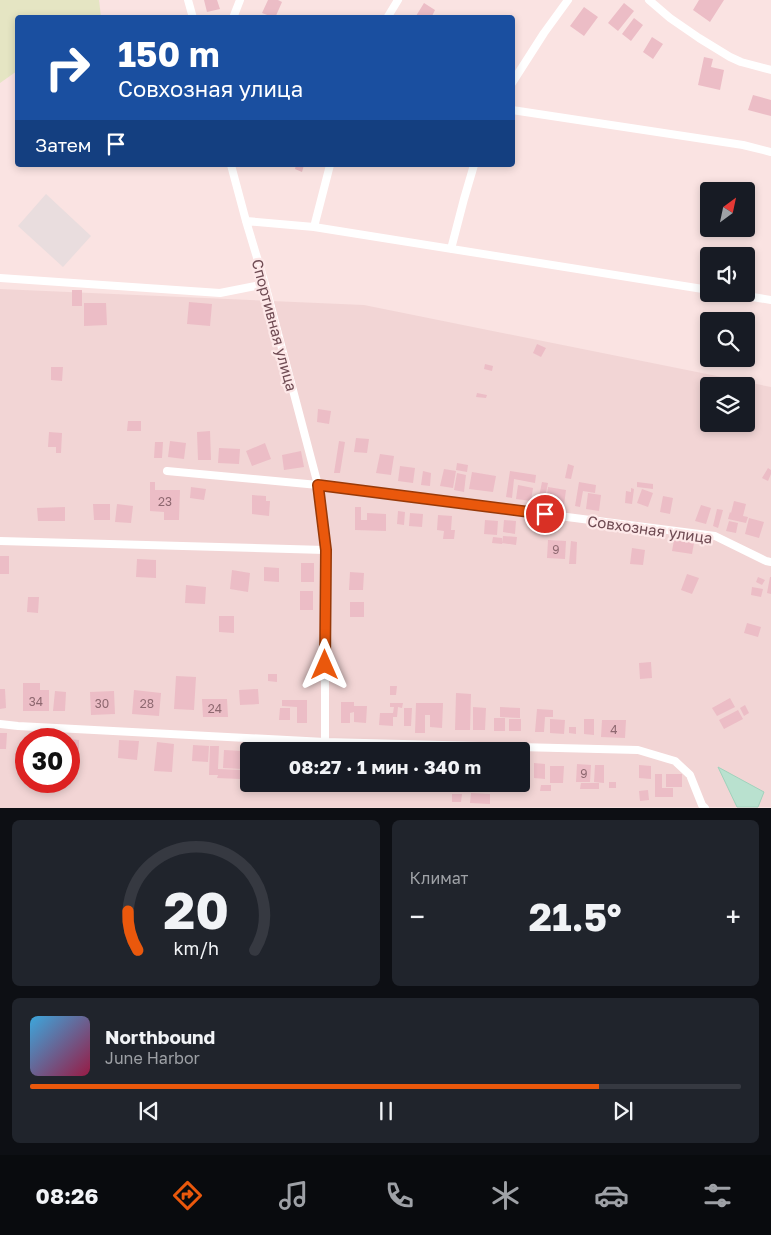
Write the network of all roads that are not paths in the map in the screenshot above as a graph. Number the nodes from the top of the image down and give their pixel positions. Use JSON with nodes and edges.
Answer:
{"nodes":[{"id":1,"x":188,"y":0,"type":"edge"},
{"id":2,"x":240,"y":0,"type":"edge"},
{"id":3,"x":398,"y":0,"type":"edge"},
{"id":4,"x":568,"y":0,"type":"edge"},
{"id":5,"x":649,"y":0,"type":"edge"},
{"id":6,"x":192,"y":15,"type":"edge"},
{"id":7,"x":235,"y":15,"type":"edge"},
{"id":8,"x":389,"y":15,"type":"edge"},
{"id":9,"x":771,"y":70,"type":"edge"},
{"id":10,"x":515,"y":78,"type":"edge"},
{"id":11,"x":515,"y":110,"type":"edge"},
{"id":12,"x":771,"y":152,"type":"edge"},
{"id":13,"x":232,"y":167,"type":"edge"},
{"id":14,"x":329,"y":167,"type":"edge"},
{"id":15,"x":473,"y":167,"type":"edge"},
{"id":16,"x":246,"y":221,"type":"junction"},
{"id":17,"x":314,"y":227,"type":"junction"},
{"id":18,"x":451,"y":248,"type":"junction"},
{"id":19,"x":0,"y":278,"type":"edge"},
{"id":20,"x":265,"y":284,"type":"junction"},
{"id":21,"x":700,"y":289,"type":"edge"},
{"id":22,"x":755,"y":297,"type":"edge"},
{"id":23,"x":771,"y":300,"type":"edge"},
{"id":24,"x":167,"y":471,"type":"dead end"},
{"id":25,"x":318,"y":485,"type":"junction"},
{"id":26,"x":0,"y":541,"type":"edge"},
{"id":27,"x":326,"y":550,"type":"junction"},
{"id":28,"x":771,"y":562,"type":"edge"},
{"id":29,"x":0,"y":724,"type":"edge"},
{"id":30,"x":325,"y":742,"type":"joint"},
{"id":31,"x":530,"y":747,"type":"edge"},
{"id":32,"x":705,"y":808,"type":"edge"}],
"edges":[{"from":1,"to":6,"type":"street"},
{"from":2,"to":7,"type":"street"},
{"from":3,"to":8,"type":"street"},
{"from":4,"to":10,"type":"street"},
{"from":5,"to":9,"type":"street"},
{"from":11,"to":12,"type":"street"},
{"from":13,"to":16,"type":"street","name":"Спортивная улица"},
{"from":14,"to":17,"type":"street"},
{"from":15,"to":18,"type":"street"},
{"from":16,"to":17,"type":"street"},
{"from":16,"to":20,"type":"street","name":"Спортивная улица"},
{"from":17,"to":18,"type":"street"},
{"from":18,"to":21,"type":"street"},
{"from":19,"to":20,"type":"street"},
{"from":20,"to":25,"type":"street","name":"Спортивная улица"},
{"from":22,"to":23,"type":"street"},
{"from":24,"to":25,"type":"street","name":"Совхозная улица"},
{"from":25,"to":27,"type":"street","name":"Спортивная улица"},
{"from":25,"to":28,"type":"street","name":"Совхозная улица"},
{"from":26,"to":27,"type":"street"},
{"from":27,"to":30,"type":"street","name":"Спортивная улица"},
{"from":29,"to":30,"type":"street"},
{"from":31,"to":32,"type":"street"}]}
